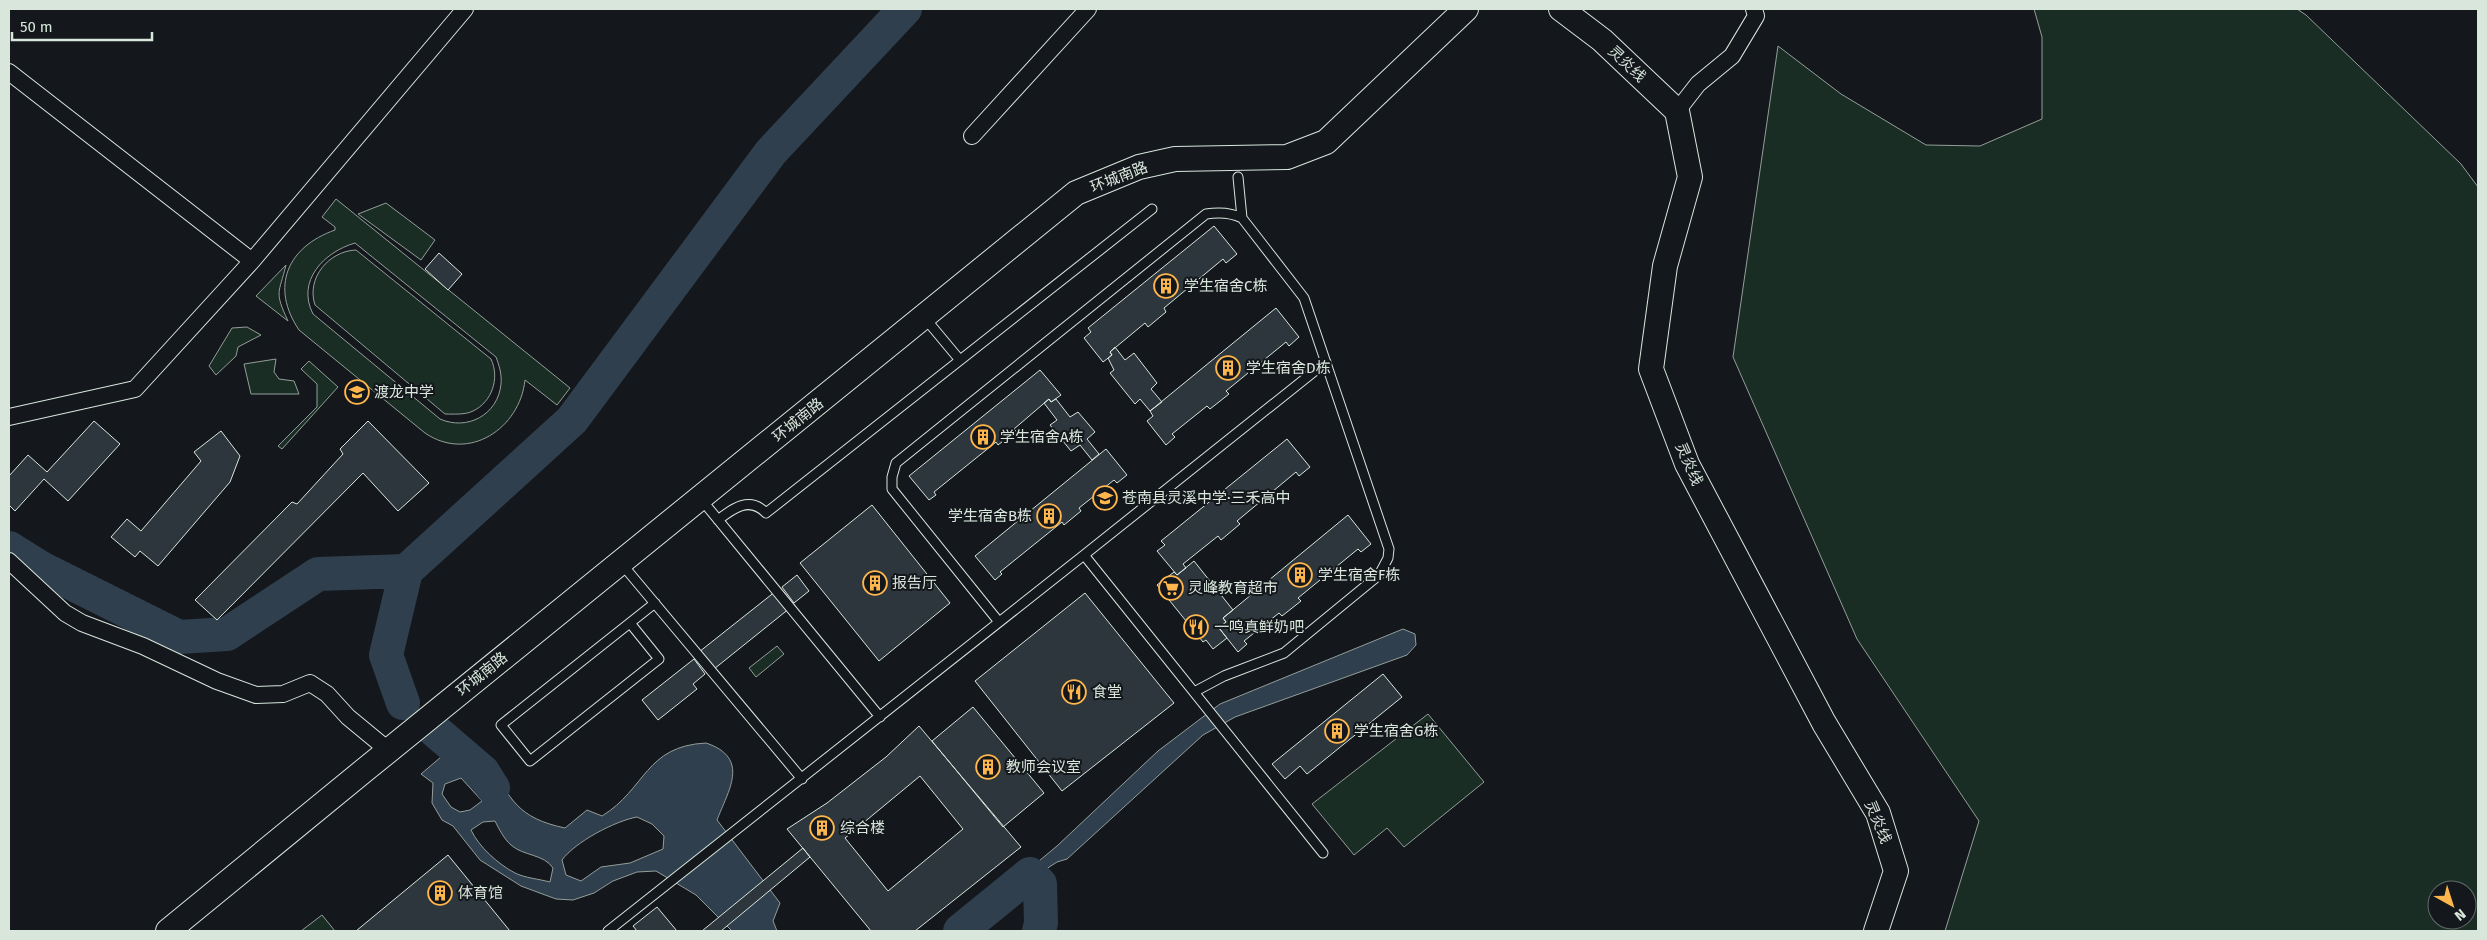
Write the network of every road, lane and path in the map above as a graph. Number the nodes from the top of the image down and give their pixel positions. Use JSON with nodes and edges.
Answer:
{"nodes":[{"id":1,"x":465,"y":9,"type":"edge"},
{"id":2,"x":1088,"y":9,"type":"edge"},
{"id":3,"x":1466,"y":9,"type":"edge"},
{"id":4,"x":1561,"y":9,"type":"edge"},
{"id":5,"x":1754,"y":9,"type":"edge"},
{"id":6,"x":9,"y":72,"type":"edge"},
{"id":7,"x":1677,"y":111,"type":"junction"},
{"id":8,"x":972,"y":136,"type":"dead end"},
{"id":9,"x":1238,"y":176,"type":"dead end"},
{"id":10,"x":1152,"y":209,"type":"dead end"},
{"id":11,"x":1242,"y":218,"type":"junction"},
{"id":12,"x":252,"y":261,"type":"junction"},
{"id":13,"x":924,"y":317,"type":"junction"},
{"id":14,"x":958,"y":359,"type":"junction"},
{"id":15,"x":1326,"y":362,"type":"junction"},
{"id":16,"x":9,"y":417,"type":"edge"},
{"id":17,"x":700,"y":499,"type":"junction"},
{"id":18,"x":718,"y":520,"type":"junction"},
{"id":19,"x":1084,"y":554,"type":"junction"},
{"id":20,"x":9,"y":561,"type":"edge"},
{"id":21,"x":621,"y":563,"type":"junction"},
{"id":22,"x":655,"y":603,"type":"junction"},
{"id":23,"x":999,"y":622,"type":"junction"},
{"id":24,"x":630,"y":623,"type":"junction"},
{"id":25,"x":1194,"y":692,"type":"junction"},
{"id":26,"x":880,"y":717,"type":"junction"},
{"id":27,"x":388,"y":750,"type":"junction"},
{"id":28,"x":802,"y":779,"type":"junction"},
{"id":29,"x":1323,"y":853,"type":"dead end"},
{"id":30,"x":168,"y":931,"type":"edge"},
{"id":31,"x":608,"y":931,"type":"edge"},
{"id":32,"x":1876,"y":931,"type":"edge"}],
"edges":[{"from":1,"to":12,"type":"street"},
{"from":2,"to":8,"type":"street"},
{"from":3,"to":13,"type":"main road","name":"环城南路"},
{"from":4,"to":7,"type":"main road","name":"灵炎线"},
{"from":5,"to":7,"type":"street"},
{"from":6,"to":12,"type":"street"},
{"from":7,"to":32,"type":"main road","name":"灵炎线"},
{"from":9,"to":11,"type":"lane"},
{"from":10,"to":14,"type":"lane"},
{"from":11,"to":15,"type":"lane"},
{"from":11,"to":23,"type":"lane"},
{"from":12,"to":16,"type":"street"},
{"from":13,"to":14,"type":"lane"},
{"from":13,"to":17,"type":"main road","name":"环城南路"},
{"from":14,"to":18,"type":"lane"},
{"from":15,"to":19,"type":"lane"},
{"from":15,"to":25,"type":"lane"},
{"from":17,"to":18,"type":"lane"},
{"from":17,"to":21,"type":"main road","name":"环城南路"},
{"from":18,"to":26,"type":"lane"},
{"from":19,"to":23,"type":"lane"},
{"from":19,"to":25,"type":"lane"},
{"from":20,"to":27,"type":"street"},
{"from":21,"to":22,"type":"lane"},
{"from":21,"to":27,"type":"main road","name":"环城南路"},
{"from":22,"to":24,"type":"lane"},
{"from":22,"to":28,"type":"lane"},
{"from":23,"to":26,"type":"lane"},
{"from":24,"to":24,"type":"lane"},
{"from":25,"to":29,"type":"lane"},
{"from":26,"to":28,"type":"lane"},
{"from":27,"to":30,"type":"main road","name":"环城南路"},
{"from":28,"to":31,"type":"lane"}]}
